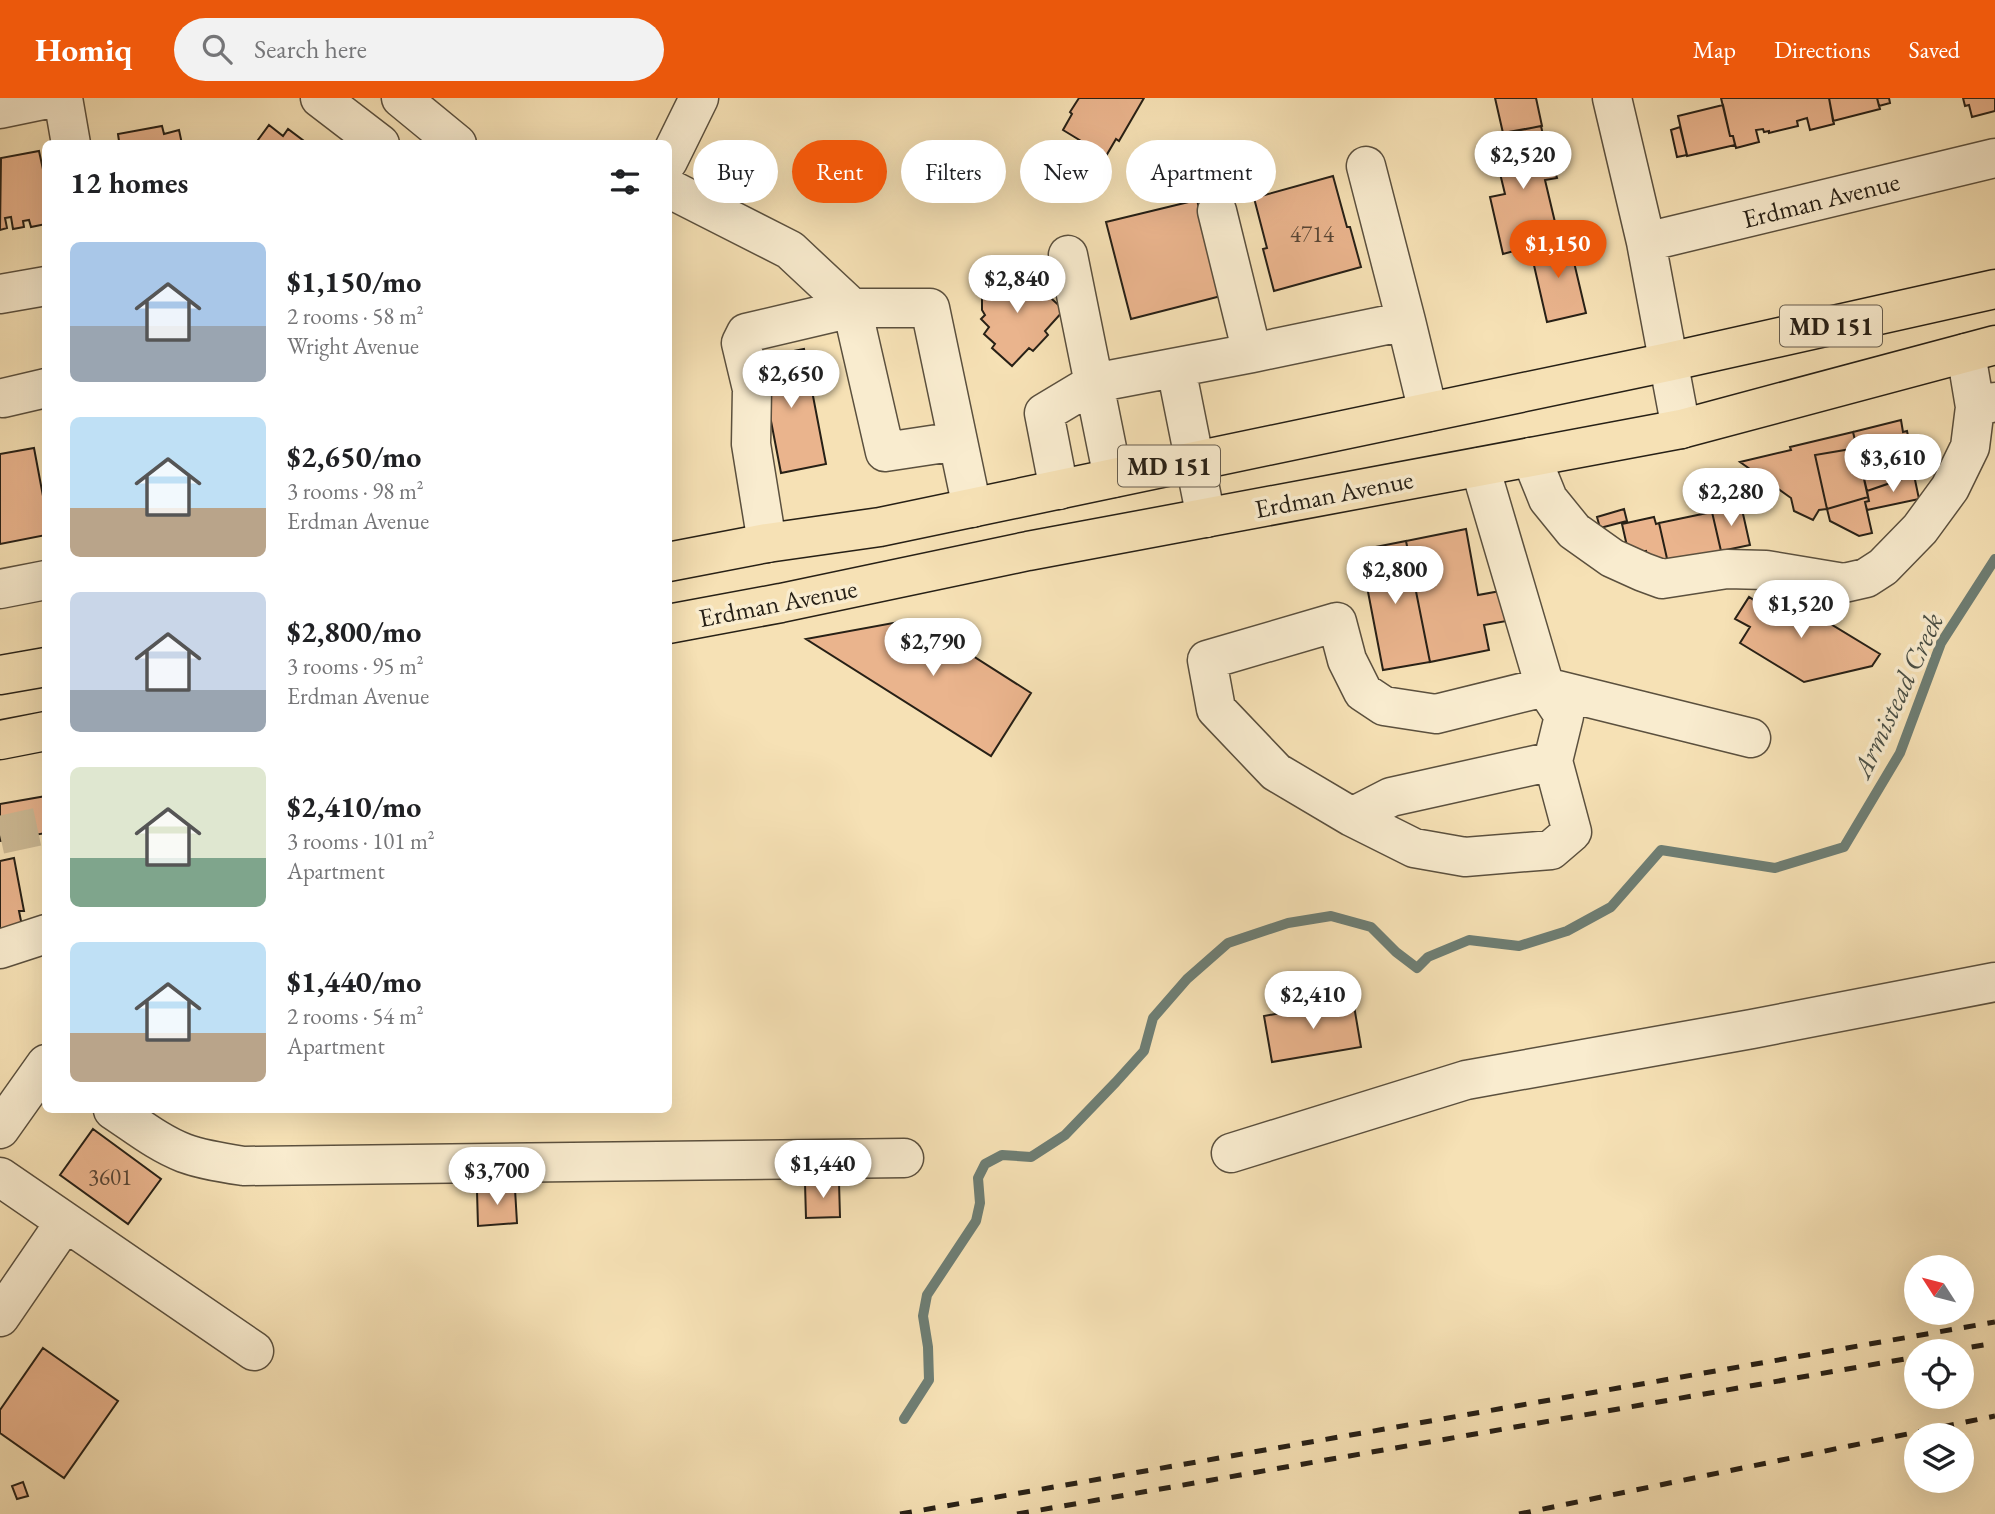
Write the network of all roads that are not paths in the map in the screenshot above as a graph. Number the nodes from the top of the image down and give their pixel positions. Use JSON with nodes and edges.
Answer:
{"nodes":[{"id":1,"x":53,"y":98,"type":"edge"},
{"id":2,"x":63,"y":98,"type":"edge"},
{"id":3,"x":320,"y":98,"type":"edge"},
{"id":4,"x":401,"y":98,"type":"edge"},
{"id":5,"x":699,"y":98,"type":"edge"},
{"id":6,"x":1612,"y":98,"type":"edge"},
{"id":7,"x":0,"y":109,"type":"edge"},
{"id":8,"x":70,"y":140,"type":"edge"},
{"id":9,"x":375,"y":140,"type":"edge"},
{"id":10,"x":452,"y":140,"type":"edge"},
{"id":11,"x":672,"y":153,"type":"edge"},
{"id":12,"x":1995,"y":158,"type":"edge"},
{"id":13,"x":1366,"y":166,"type":"dead end"},
{"id":14,"x":672,"y":190,"type":"edge"},
{"id":15,"x":1217,"y":211,"type":"dead end"},
{"id":16,"x":1646,"y":243,"type":"junction"},
{"id":17,"x":1068,"y":255,"type":"dead end"},
{"id":18,"x":42,"y":287,"type":"edge"},
{"id":19,"x":1995,"y":289,"type":"edge"},
{"id":20,"x":0,"y":294,"type":"edge"},
{"id":21,"x":852,"y":307,"type":"junction"},
{"id":22,"x":1406,"y":321,"type":"junction"},
{"id":23,"x":1981,"y":349,"type":"edge"},
{"id":24,"x":1252,"y":354,"type":"junction"},
{"id":25,"x":1668,"y":362,"type":"junction"},
{"id":26,"x":1176,"y":368,"type":"junction"},
{"id":27,"x":1094,"y":383,"type":"junction"},
{"id":28,"x":42,"y":389,"type":"edge"},
{"id":29,"x":4,"y":398,"type":"dead end"},
{"id":30,"x":1985,"y":404,"type":"edge"},
{"id":31,"x":1428,"y":412,"type":"junction"},
{"id":32,"x":1681,"y":429,"type":"junction"},
{"id":33,"x":958,"y":441,"type":"junction"},
{"id":34,"x":1531,"y":457,"type":"junction"},
{"id":35,"x":1194,"y":461,"type":"junction"},
{"id":36,"x":1480,"y":467,"type":"junction"},
{"id":37,"x":1113,"y":478,"type":"junction"},
{"id":38,"x":1059,"y":490,"type":"junction"},
{"id":39,"x":972,"y":508,"type":"junction"},
{"id":40,"x":1206,"y":518,"type":"junction"},
{"id":41,"x":767,"y":543,"type":"junction"},
{"id":42,"x":672,"y":561,"type":"edge"},
{"id":43,"x":42,"y":581,"type":"edge"},
{"id":44,"x":0,"y":589,"type":"edge"},
{"id":45,"x":672,"y":623,"type":"edge"},
{"id":46,"x":42,"y":668,"type":"edge"},
{"id":47,"x":0,"y":675,"type":"edge"},
{"id":48,"x":1545,"y":687,"type":"junction"},
{"id":49,"x":42,"y":732,"type":"edge"},
{"id":50,"x":1751,"y":738,"type":"dead end"},
{"id":51,"x":0,"y":740,"type":"edge"},
{"id":52,"x":1553,"y":761,"type":"junction"},
{"id":53,"x":1352,"y":817,"type":"junction"},
{"id":54,"x":42,"y":935,"type":"edge"},
{"id":55,"x":0,"y":949,"type":"edge"},
{"id":56,"x":1995,"y":982,"type":"edge"},
{"id":57,"x":42,"y":1068,"type":"edge"},
{"id":58,"x":118,"y":1113,"type":"edge"},
{"id":59,"x":0,"y":1129,"type":"edge"},
{"id":60,"x":1231,"y":1153,"type":"dead end"},
{"id":61,"x":904,"y":1158,"type":"dead end"},
{"id":62,"x":0,"y":1177,"type":"edge"},
{"id":63,"x":65,"y":1222,"type":"junction"},
{"id":64,"x":0,"y":1317,"type":"edge"},
{"id":65,"x":254,"y":1350,"type":"dead end"}],
"edges":[{"from":1,"to":7,"type":"street"},
{"from":2,"to":8,"type":"street"},
{"from":3,"to":9,"type":"street"},
{"from":4,"to":10,"type":"street"},
{"from":5,"to":11,"type":"street"},
{"from":6,"to":16,"type":"street"},
{"from":12,"to":16,"type":"street","name":"Erdman Avenue"},
{"from":13,"to":22,"type":"street"},
{"from":14,"to":21,"type":"street"},
{"from":15,"to":24,"type":"street"},
{"from":16,"to":25,"type":"street"},
{"from":17,"to":27,"type":"street"},
{"from":18,"to":20,"type":"street"},
{"from":19,"to":25,"type":"main road","number":"MD 151"},
{"from":21,"to":33,"type":"street"},
{"from":21,"to":33,"type":"street"},
{"from":21,"to":41,"type":"street"},
{"from":22,"to":24,"type":"street"},
{"from":22,"to":31,"type":"street"},
{"from":23,"to":30,"type":"street"},
{"from":23,"to":32,"type":"main road","name":"Erdman Avenue","number":"MD 151"},
{"from":24,"to":26,"type":"street"},
{"from":25,"to":31,"type":"main road","number":"MD 151"},
{"from":25,"to":32,"type":"street"},
{"from":26,"to":27,"type":"street"},
{"from":26,"to":35,"type":"street"},
{"from":27,"to":37,"type":"street"},
{"from":27,"to":38,"type":"street"},
{"from":28,"to":29,"type":"street"},
{"from":30,"to":34,"type":"street"},
{"from":31,"to":35,"type":"main road","number":"MD 151"},
{"from":32,"to":34,"type":"main road","name":"Erdman Avenue","number":"MD 151"},
{"from":33,"to":39,"type":"street"},
{"from":34,"to":36,"type":"main road","name":"Erdman Avenue","number":"MD 151"},
{"from":35,"to":37,"type":"main road","number":"MD 151"},
{"from":35,"to":40,"type":"street"},
{"from":36,"to":40,"type":"main road","name":"Erdman Avenue","number":"MD 151"},
{"from":36,"to":48,"type":"street"},
{"from":37,"to":38,"type":"main road","number":"MD 151"},
{"from":38,"to":39,"type":"main road","number":"MD 151"},
{"from":39,"to":41,"type":"main road","number":"MD 151"},
{"from":40,"to":45,"type":"main road","name":"Erdman Avenue","number":"MD 151"},
{"from":41,"to":42,"type":"main road","number":"MD 151"},
{"from":43,"to":44,"type":"street"},
{"from":46,"to":47,"type":"main road"},
{"from":48,"to":50,"type":"street"},
{"from":48,"to":52,"type":"street"},
{"from":48,"to":53,"type":"street"},
{"from":49,"to":51,"type":"main road"},
{"from":52,"to":53,"type":"street"},
{"from":52,"to":53,"type":"street"},
{"from":54,"to":55,"type":"street"},
{"from":56,"to":60,"type":"street"},
{"from":57,"to":59,"type":"street"},
{"from":58,"to":61,"type":"street"},
{"from":62,"to":63,"type":"street"},
{"from":63,"to":64,"type":"street"},
{"from":63,"to":65,"type":"street"}]}
